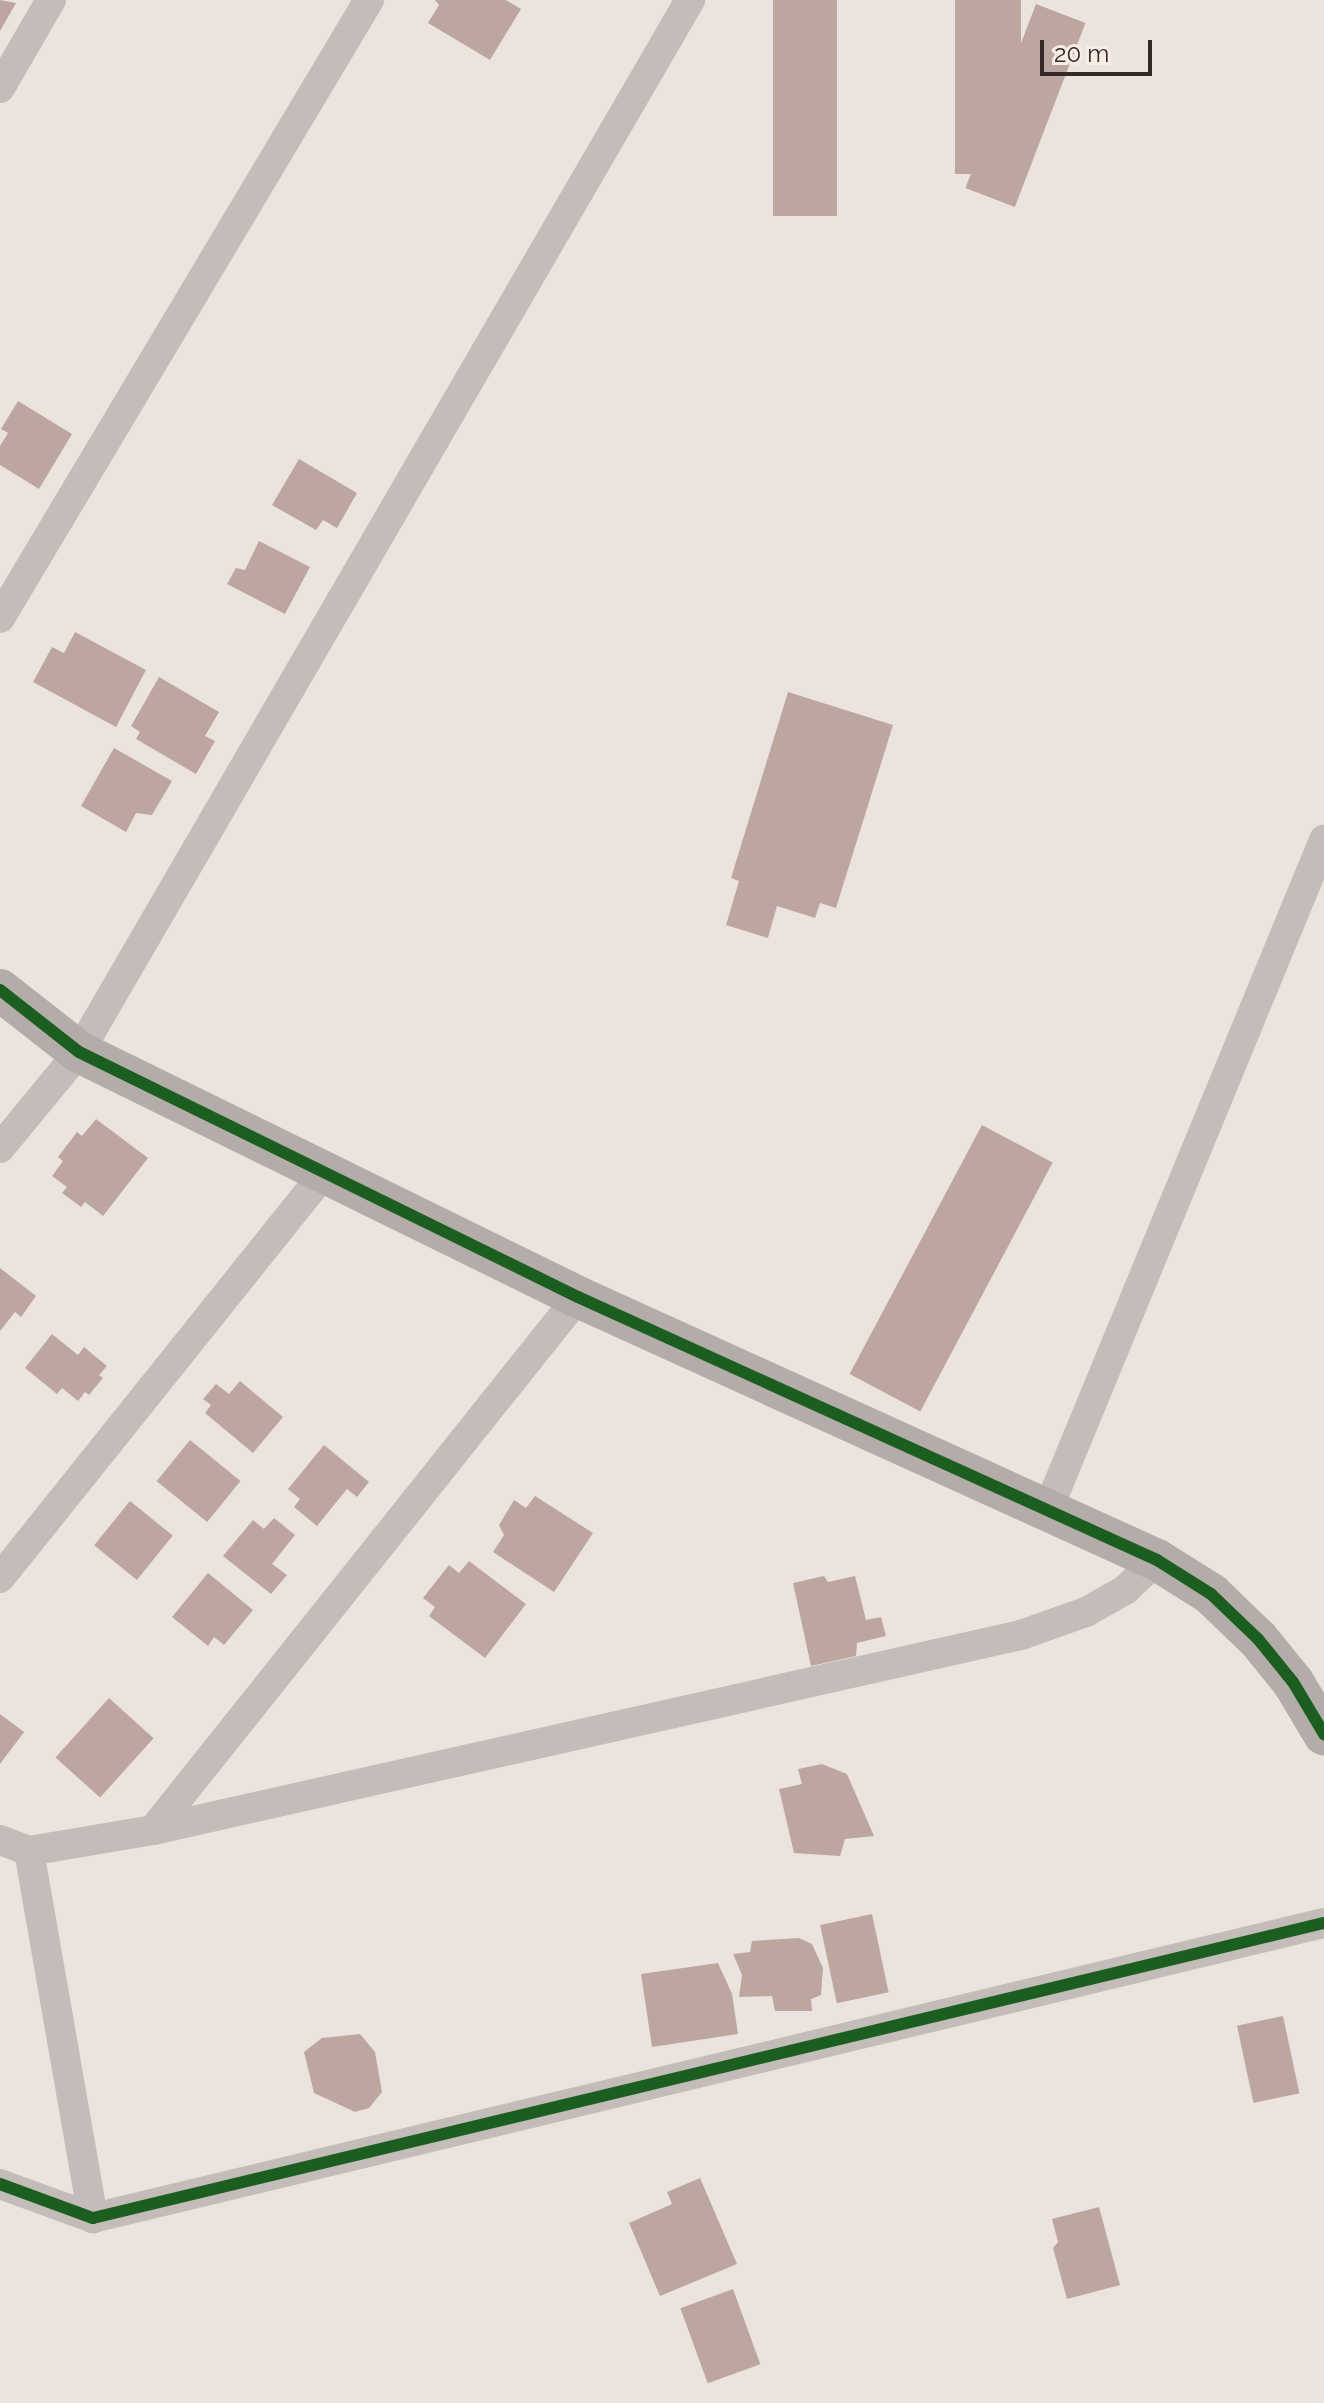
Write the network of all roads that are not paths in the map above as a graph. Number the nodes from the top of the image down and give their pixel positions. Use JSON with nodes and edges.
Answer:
{"nodes":[{"id":1,"x":51,"y":0,"type":"edge"},
{"id":2,"x":369,"y":0,"type":"edge"},
{"id":3,"x":690,"y":0,"type":"edge"},
{"id":4,"x":0,"y":88,"type":"edge"},
{"id":5,"x":0,"y":618,"type":"edge"},
{"id":6,"x":1324,"y":840,"type":"edge"},
{"id":7,"x":0,"y":990,"type":"edge"},
{"id":8,"x":79,"y":1052,"type":"junction"},
{"id":9,"x":0,"y":1148,"type":"edge"},
{"id":10,"x":325,"y":1172,"type":"junction"},
{"id":11,"x":578,"y":1297,"type":"junction"},
{"id":12,"x":1048,"y":1509,"type":"junction"},
{"id":13,"x":1157,"y":1560,"type":"junction"},
{"id":14,"x":0,"y":1578,"type":"edge"},
{"id":15,"x":1324,"y":1734,"type":"edge"},
{"id":16,"x":153,"y":1830,"type":"junction"},
{"id":17,"x":0,"y":1840,"type":"edge"},
{"id":18,"x":29,"y":1851,"type":"junction"},
{"id":19,"x":1324,"y":1923,"type":"edge"},
{"id":20,"x":0,"y":2184,"type":"edge"},
{"id":21,"x":93,"y":2218,"type":"junction"}],
"edges":[{"from":1,"to":4,"type":"street"},
{"from":2,"to":5,"type":"street"},
{"from":3,"to":8,"type":"street"},
{"from":6,"to":12,"type":"street"},
{"from":7,"to":8,"type":"street"},
{"from":8,"to":9,"type":"street"},
{"from":8,"to":10,"type":"street"},
{"from":10,"to":11,"type":"street"},
{"from":10,"to":14,"type":"street"},
{"from":11,"to":12,"type":"street"},
{"from":11,"to":16,"type":"street"},
{"from":12,"to":13,"type":"street"},
{"from":13,"to":15,"type":"street"},
{"from":13,"to":16,"type":"street"},
{"from":16,"to":18,"type":"street"},
{"from":17,"to":18,"type":"street"},
{"from":18,"to":21,"type":"street"},
{"from":19,"to":21,"type":"street"},
{"from":20,"to":21,"type":"street"}]}
